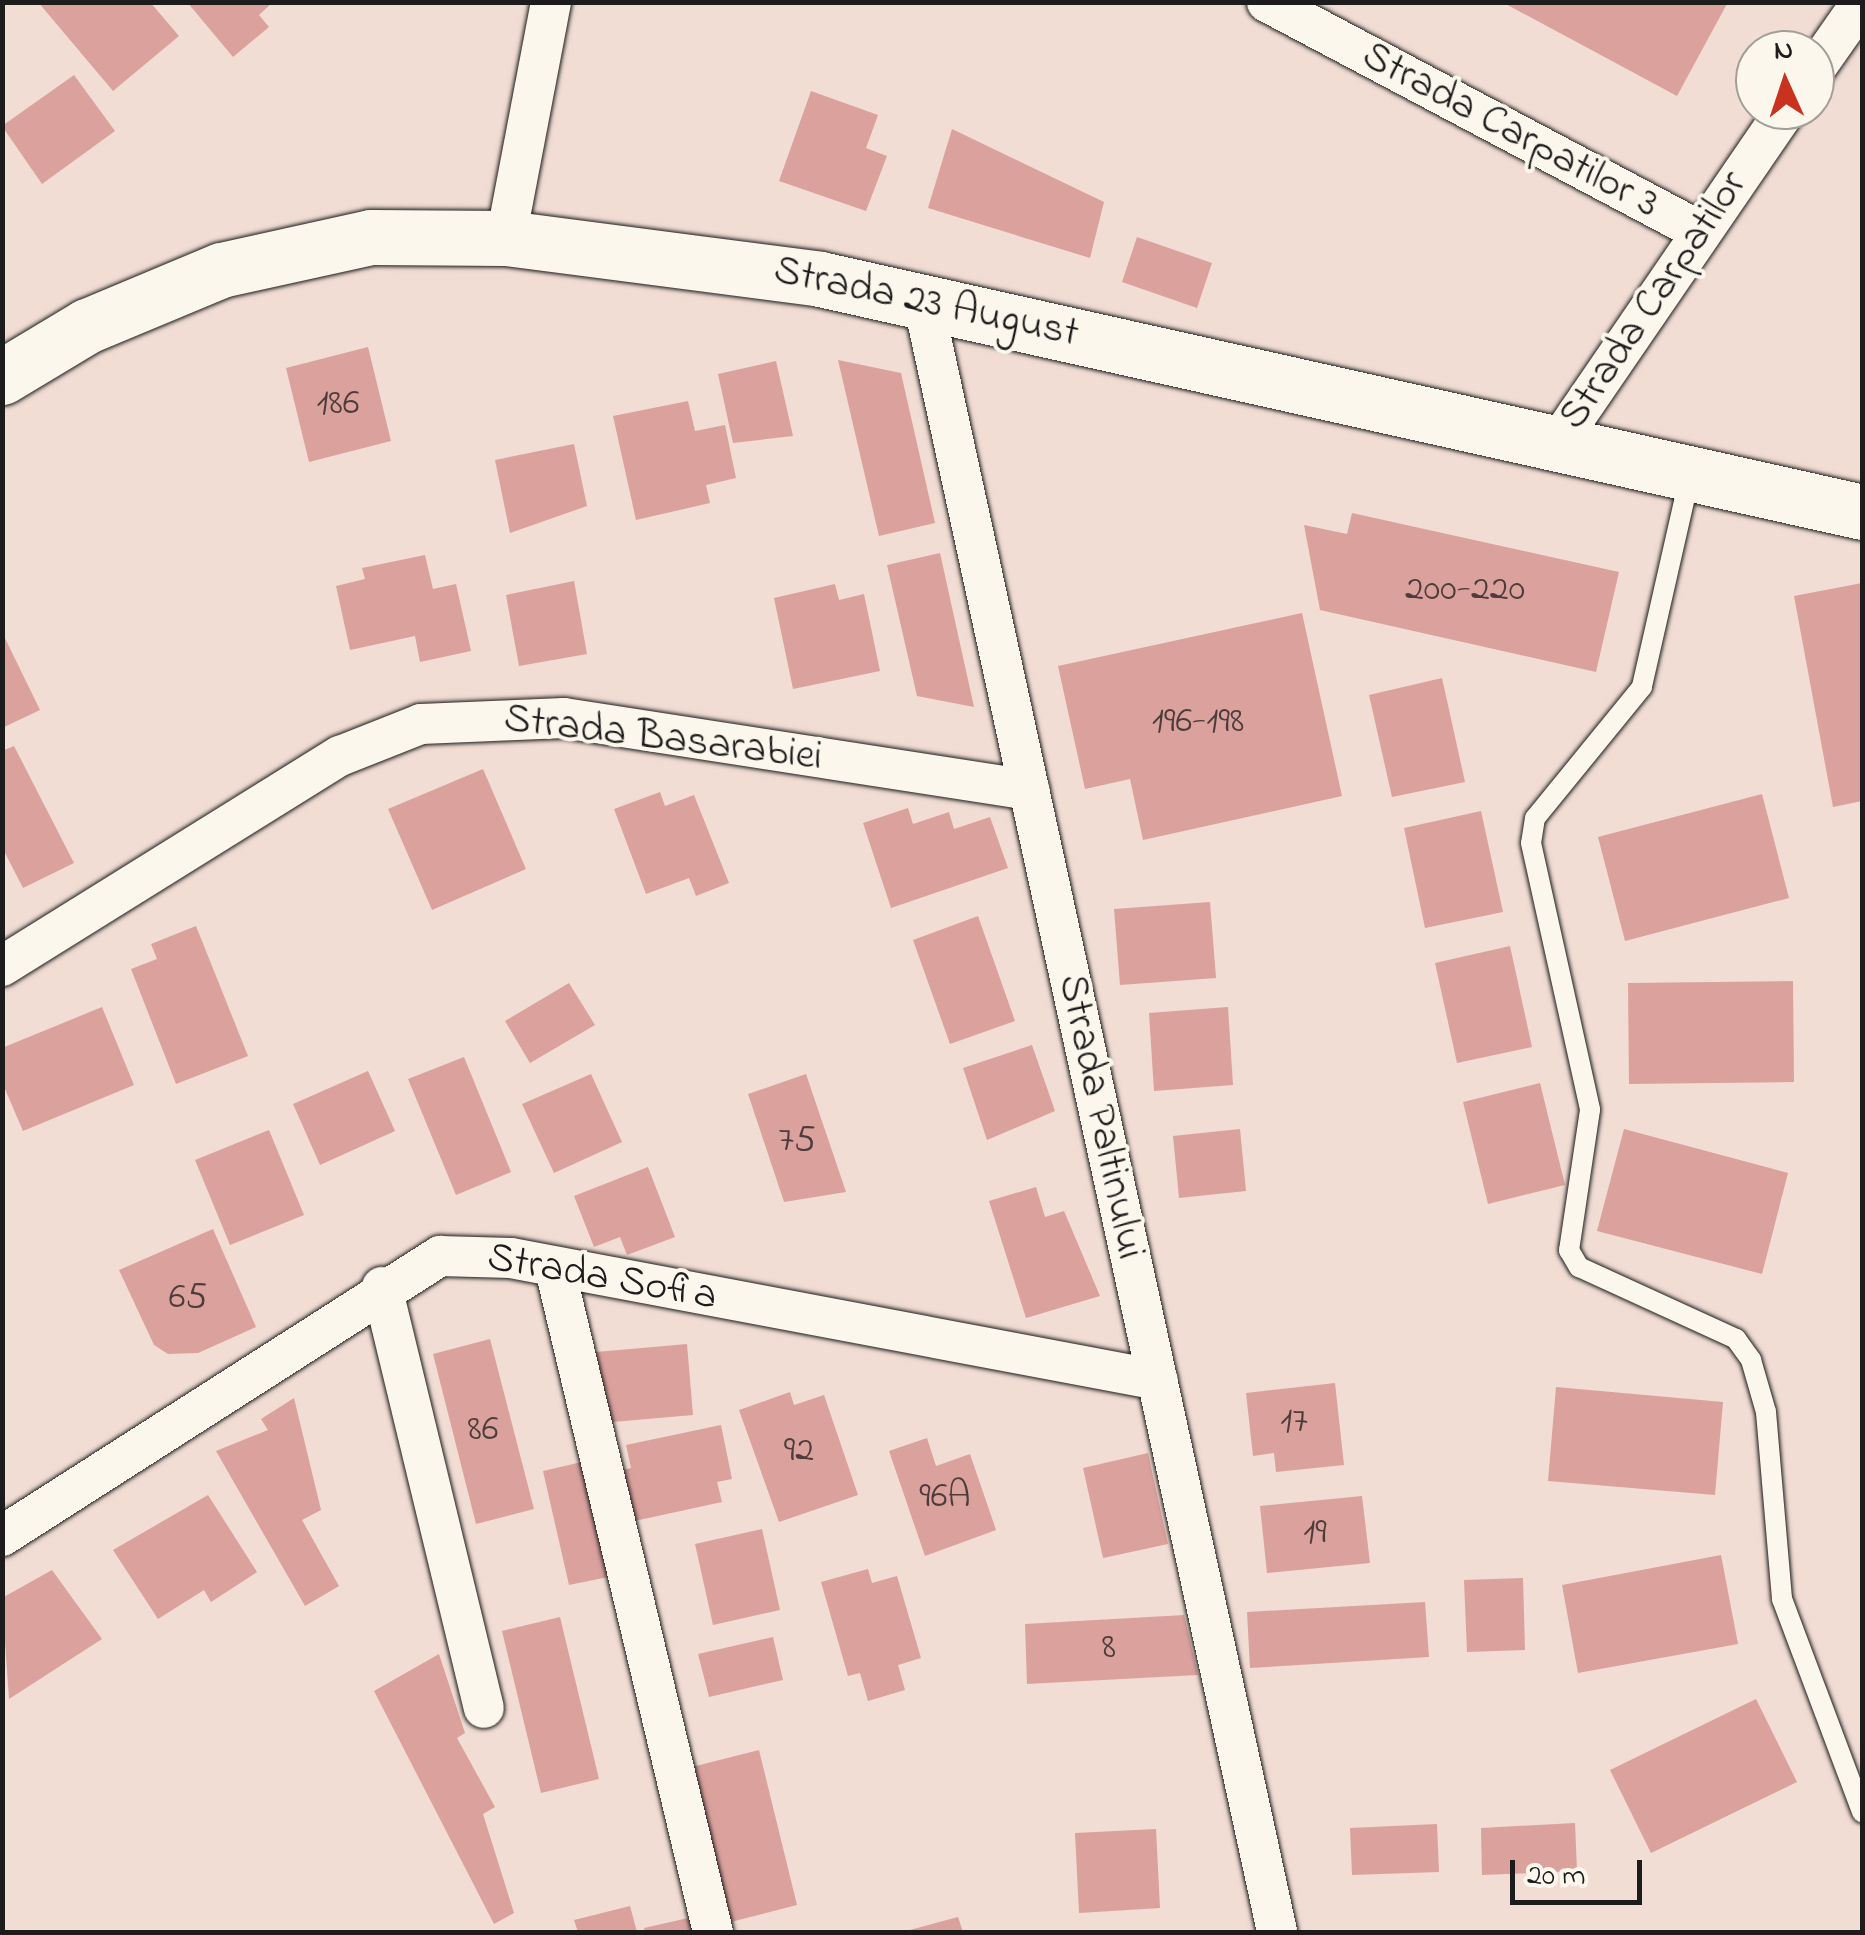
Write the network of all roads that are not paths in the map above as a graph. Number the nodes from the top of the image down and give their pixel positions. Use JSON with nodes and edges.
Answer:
{"nodes":[{"id":1,"x":552,"y":2,"type":"edge"},
{"id":2,"x":1267,"y":2,"type":"edge"},
{"id":3,"x":1855,"y":5,"type":"edge"},
{"id":4,"x":1835,"y":37,"type":"edge"},
{"id":5,"x":1772,"y":130,"type":"edge"},
{"id":6,"x":1700,"y":231,"type":"junction"},
{"id":7,"x":506,"y":238,"type":"junction"},
{"id":8,"x":923,"y":300,"type":"junction"},
{"id":9,"x":2,"y":377,"type":"edge"},
{"id":10,"x":1557,"y":444,"type":"junction"},
{"id":11,"x":1690,"y":472,"type":"junction"},
{"id":12,"x":1862,"y":512,"type":"edge"},
{"id":13,"x":1029,"y":790,"type":"junction"},
{"id":14,"x":2,"y":966,"type":"edge"},
{"id":15,"x":556,"y":1269,"type":"junction"},
{"id":16,"x":382,"y":1287,"type":"junction"},
{"id":17,"x":1158,"y":1380,"type":"junction"},
{"id":18,"x":2,"y":1536,"type":"edge"},
{"id":19,"x":484,"y":1708,"type":"dead end"},
{"id":20,"x":1862,"y":1812,"type":"edge"},
{"id":21,"x":714,"y":1932,"type":"edge"},
{"id":22,"x":1277,"y":1932,"type":"edge"}],
"edges":[{"from":1,"to":7,"type":"street"},
{"from":2,"to":6,"type":"street","name":"Strada Carpatilor 3"},
{"from":3,"to":4,"type":"street"},
{"from":5,"to":6,"type":"street","name":"Strada Carpatilor"},
{"from":6,"to":10,"type":"street","name":"Strada Carpatilor"},
{"from":7,"to":8,"type":"main road","name":"Strada 23 August"},
{"from":7,"to":9,"type":"main road","name":"Strada 23 August"},
{"from":8,"to":10,"type":"main road","name":"Strada 23 August"},
{"from":8,"to":13,"type":"street","name":"Strada Paltinului"},
{"from":10,"to":11,"type":"main road","name":"Strada 23 August"},
{"from":11,"to":12,"type":"main road","name":"Strada 23 August"},
{"from":11,"to":20,"type":"lane"},
{"from":13,"to":14,"type":"street","name":"Strada Basarabiei"},
{"from":13,"to":17,"type":"street","name":"Strada Paltinului"},
{"from":15,"to":16,"type":"street","name":"Strada Sofia"},
{"from":15,"to":17,"type":"street","name":"Strada Sofia"},
{"from":15,"to":21,"type":"street"},
{"from":16,"to":18,"type":"street","name":"Strada Sofia"},
{"from":16,"to":19,"type":"street"},
{"from":17,"to":22,"type":"street","name":"Strada Paltinului"}]}
